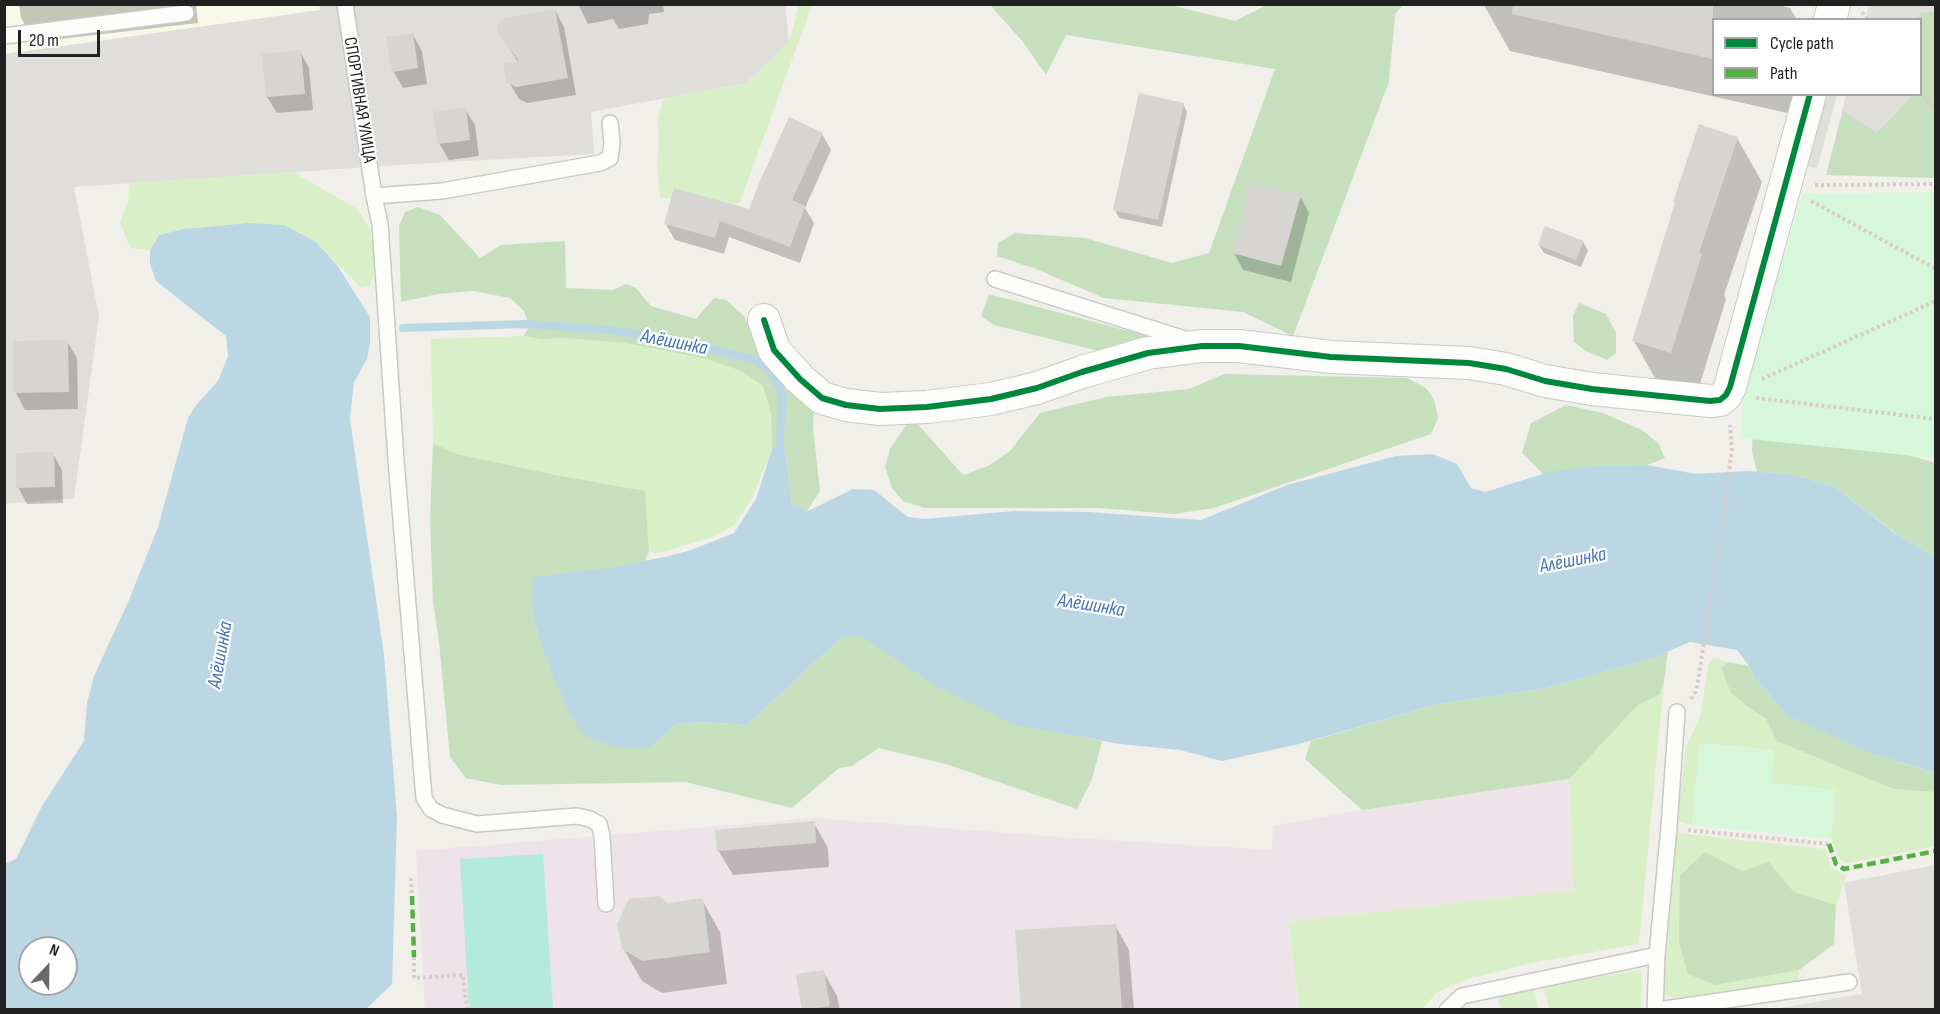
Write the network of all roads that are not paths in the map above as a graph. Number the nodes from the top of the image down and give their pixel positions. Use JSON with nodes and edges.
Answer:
{"nodes":[{"id":1,"x":345,"y":4,"type":"edge"},
{"id":2,"x":186,"y":13,"type":"dead end"},
{"id":3,"x":4,"y":36,"type":"edge"},
{"id":4,"x":1809,"y":96,"type":"edge"},
{"id":5,"x":610,"y":123,"type":"dead end"},
{"id":6,"x":374,"y":196,"type":"junction"},
{"id":7,"x":995,"y":279,"type":"dead end"},
{"id":8,"x":764,"y":320,"type":"dead end"},
{"id":9,"x":1202,"y":346,"type":"junction"},
{"id":10,"x":1677,"y":712,"type":"dead end"},
{"id":11,"x":606,"y":904,"type":"dead end"},
{"id":12,"x":1657,"y":955,"type":"junction"},
{"id":13,"x":1849,"y":982,"type":"dead end"},
{"id":14,"x":1447,"y":1010,"type":"edge"},
{"id":15,"x":1657,"y":1010,"type":"edge"}],
"edges":[{"from":1,"to":6,"type":"lane","name":"СПОРТИВНАЯ УЛИЦА"},
{"from":2,"to":3,"type":"lane"},
{"from":4,"to":9,"type":"street"},
{"from":5,"to":6,"type":"lane"},
{"from":6,"to":11,"type":"lane","name":"СПОРТИВНАЯ УЛИЦА"},
{"from":7,"to":9,"type":"lane"},
{"from":8,"to":9,"type":"street"},
{"from":10,"to":12,"type":"lane"},
{"from":12,"to":14,"type":"lane"},
{"from":12,"to":15,"type":"lane"},
{"from":13,"to":15,"type":"lane"}]}
